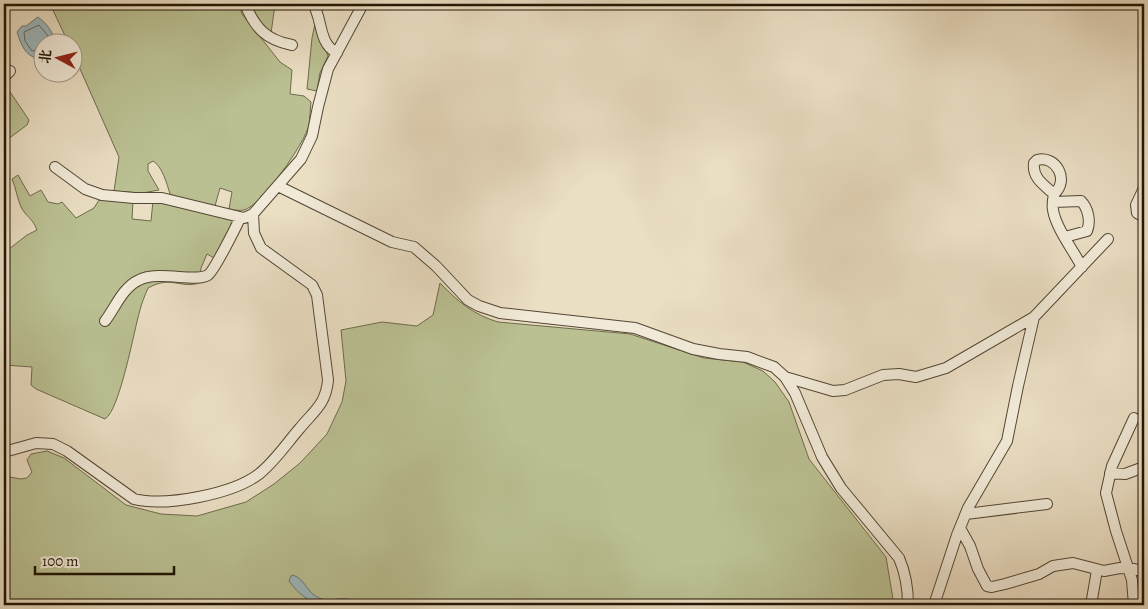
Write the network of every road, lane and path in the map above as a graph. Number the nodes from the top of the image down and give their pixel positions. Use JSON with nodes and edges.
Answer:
{"nodes":[{"id":1,"x":245,"y":4,"type":"edge"},
{"id":2,"x":313,"y":4,"type":"edge"},
{"id":3,"x":363,"y":4,"type":"edge"},
{"id":4,"x":292,"y":45,"type":"dead end"},
{"id":5,"x":337,"y":53,"type":"junction"},
{"id":6,"x":55,"y":167,"type":"dead end"},
{"id":7,"x":278,"y":186,"type":"junction"},
{"id":8,"x":1144,"y":188,"type":"edge"},
{"id":9,"x":253,"y":214,"type":"junction"},
{"id":10,"x":1144,"y":217,"type":"edge"},
{"id":11,"x":240,"y":218,"type":"junction"},
{"id":12,"x":1065,"y":237,"type":"junction"},
{"id":13,"x":1108,"y":239,"type":"dead end"},
{"id":14,"x":1082,"y":267,"type":"junction"},
{"id":15,"x":1034,"y":317,"type":"junction"},
{"id":16,"x":105,"y":321,"type":"dead end"},
{"id":17,"x":785,"y":377,"type":"junction"},
{"id":18,"x":1134,"y":418,"type":"dead end"},
{"id":19,"x":4,"y":452,"type":"edge"},
{"id":20,"x":1144,"y":467,"type":"edge"},
{"id":21,"x":1110,"y":473,"type":"junction"},
{"id":22,"x":1047,"y":504,"type":"dead end"},
{"id":23,"x":966,"y":514,"type":"junction"},
{"id":24,"x":960,"y":528,"type":"junction"},
{"id":25,"x":1129,"y":568,"type":"junction"},
{"id":26,"x":1097,"y":570,"type":"junction"},
{"id":27,"x":1144,"y":572,"type":"edge"},
{"id":28,"x":908,"y":605,"type":"edge"},
{"id":29,"x":934,"y":605,"type":"edge"},
{"id":30,"x":1091,"y":605,"type":"edge"},
{"id":31,"x":1134,"y":605,"type":"edge"}],
"edges":[{"from":1,"to":4,"type":"street"},
{"from":2,"to":5,"type":"street"},
{"from":3,"to":5,"type":"street"},
{"from":5,"to":7,"type":"street"},
{"from":6,"to":11,"type":"street"},
{"from":7,"to":9,"type":"street"},
{"from":7,"to":17,"type":"street"},
{"from":8,"to":10,"type":"street"},
{"from":9,"to":11,"type":"street"},
{"from":9,"to":19,"type":"street"},
{"from":11,"to":16,"type":"street"},
{"from":12,"to":12,"type":"street"},
{"from":12,"to":14,"type":"street"},
{"from":13,"to":14,"type":"street"},
{"from":14,"to":15,"type":"street"},
{"from":15,"to":17,"type":"street"},
{"from":15,"to":23,"type":"street"},
{"from":17,"to":28,"type":"street"},
{"from":18,"to":21,"type":"street"},
{"from":20,"to":21,"type":"street"},
{"from":21,"to":25,"type":"street"},
{"from":22,"to":23,"type":"street"},
{"from":23,"to":24,"type":"street"},
{"from":24,"to":26,"type":"street"},
{"from":24,"to":29,"type":"street"},
{"from":25,"to":26,"type":"street"},
{"from":25,"to":27,"type":"street"},
{"from":25,"to":31,"type":"street"},
{"from":26,"to":30,"type":"street"}]}
